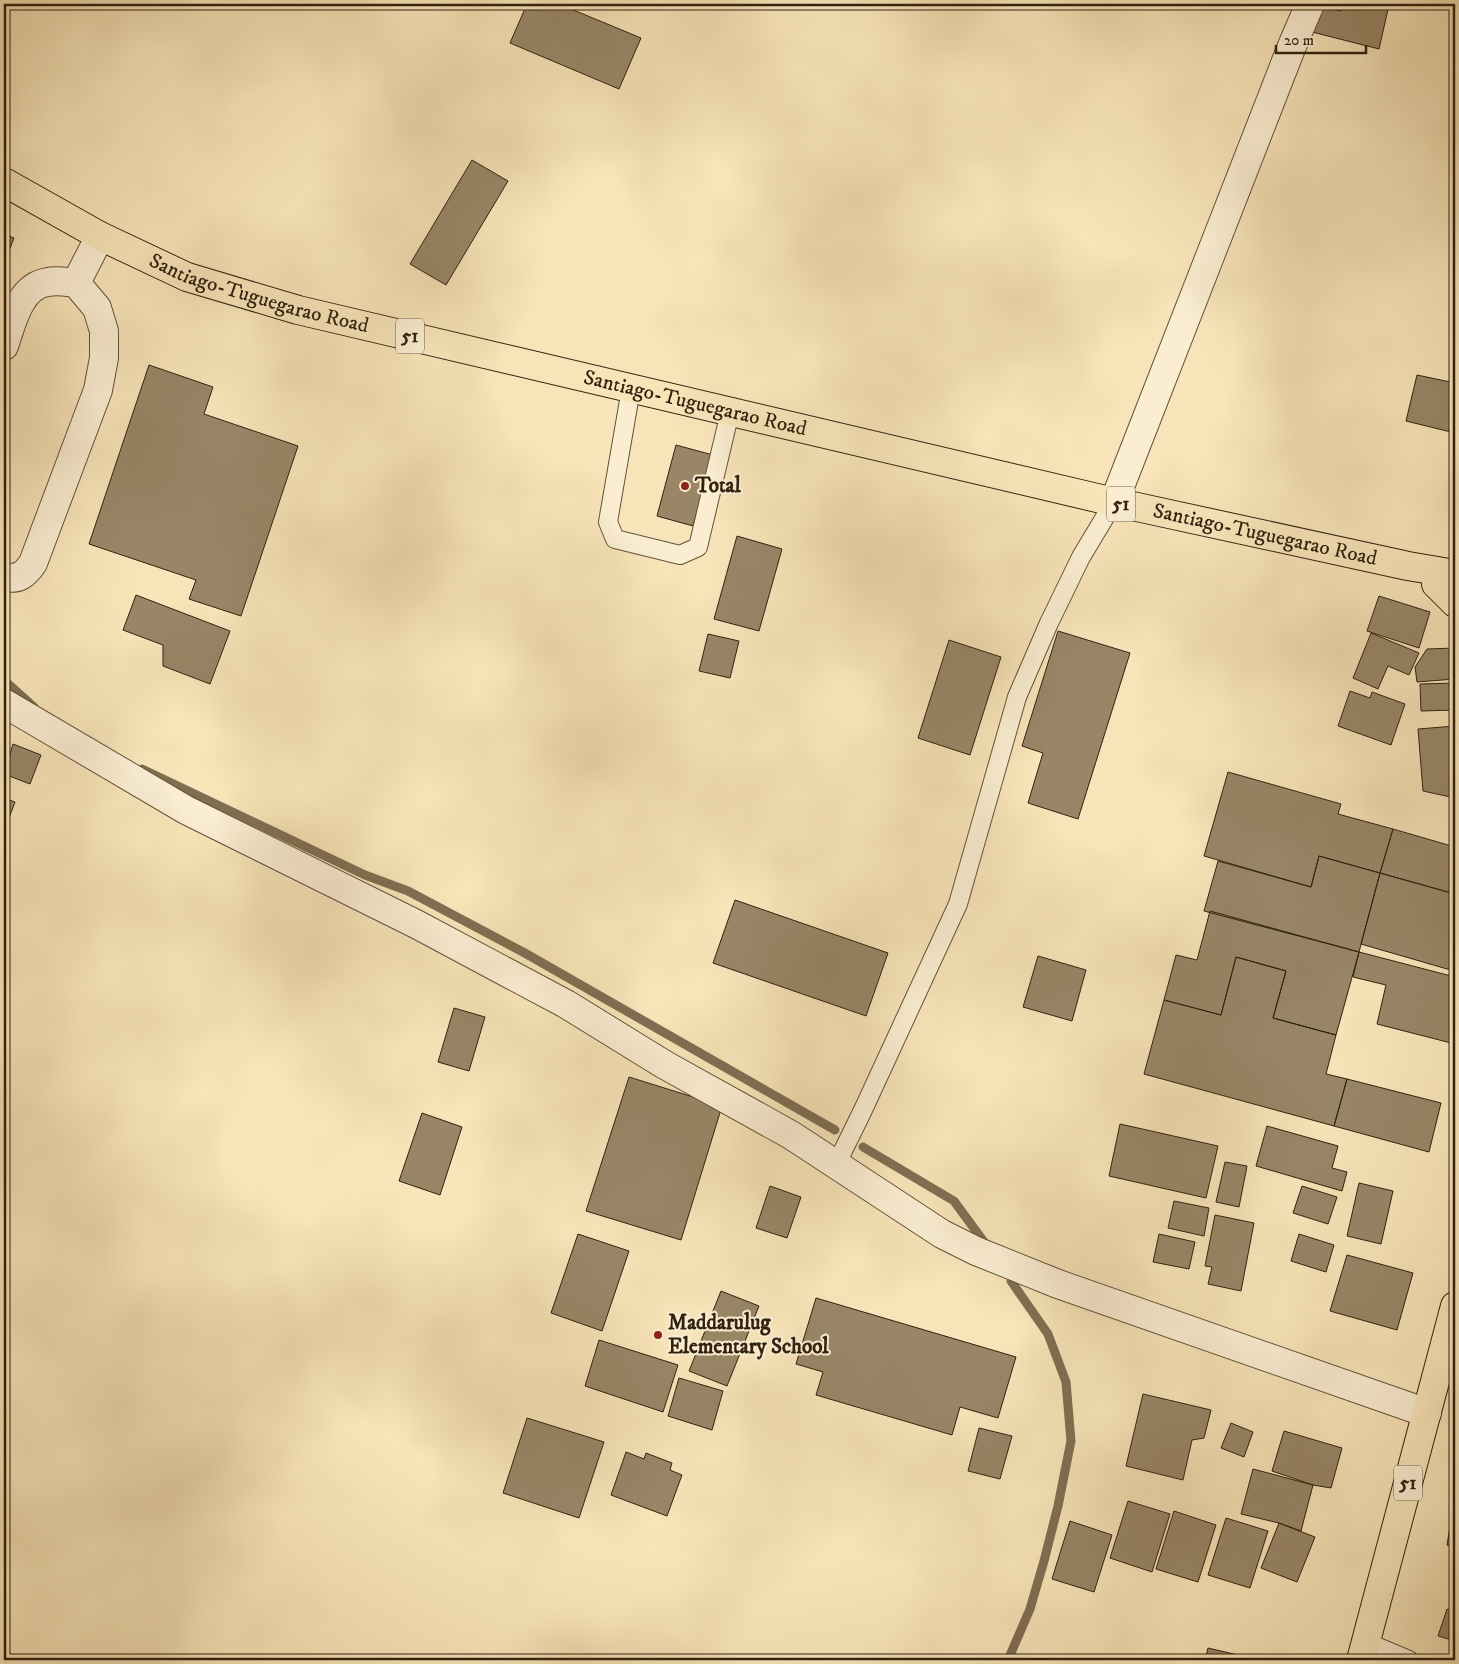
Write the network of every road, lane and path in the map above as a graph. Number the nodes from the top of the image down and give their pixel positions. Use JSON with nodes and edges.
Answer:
{"nodes":[{"id":1,"x":1310,"y":4,"type":"edge"},
{"id":2,"x":4,"y":182,"type":"edge"},
{"id":3,"x":100,"y":236,"type":"junction"},
{"id":4,"x":76,"y":283,"type":"junction"},
{"id":5,"x":4,"y":346,"type":"edge"},
{"id":6,"x":631,"y":389,"type":"junction"},
{"id":7,"x":730,"y":412,"type":"junction"},
{"id":8,"x":1114,"y":502,"type":"junction"},
{"id":9,"x":4,"y":577,"type":"edge"},
{"id":10,"x":1449,"y":583,"type":"edge"},
{"id":11,"x":1455,"y":603,"type":"edge"},
{"id":12,"x":4,"y":703,"type":"edge"},
{"id":13,"x":836,"y":1165,"type":"junction"},
{"id":14,"x":1455,"y":1306,"type":"edge"},
{"id":15,"x":1427,"y":1413,"type":"junction"},
{"id":16,"x":1364,"y":1651,"type":"edge"},
{"id":17,"x":1409,"y":1660,"type":"edge"}],
"edges":[{"from":1,"to":8,"type":"street"},
{"from":2,"to":3,"type":"highway","name":"Santiago-Tuguegarao Road","number":"51"},
{"from":3,"to":4,"type":"street"},
{"from":3,"to":6,"type":"highway","name":"Santiago-Tuguegarao Road","number":"51"},
{"from":4,"to":5,"type":"street"},
{"from":4,"to":9,"type":"street"},
{"from":6,"to":7,"type":"highway","name":"Santiago-Tuguegarao Road","number":"51"},
{"from":6,"to":7,"type":"lane"},
{"from":7,"to":8,"type":"highway","name":"Santiago-Tuguegarao Road","number":"51"},
{"from":8,"to":10,"type":"highway","name":"Santiago-Tuguegarao Road","number":"51"},
{"from":8,"to":13,"type":"lane"},
{"from":10,"to":11,"type":"highway"},
{"from":12,"to":13,"type":"street"},
{"from":13,"to":15,"type":"street"},
{"from":14,"to":15,"type":"highway","number":"51"},
{"from":15,"to":16,"type":"highway","number":"51"},
{"from":16,"to":17,"type":"lane"}]}
